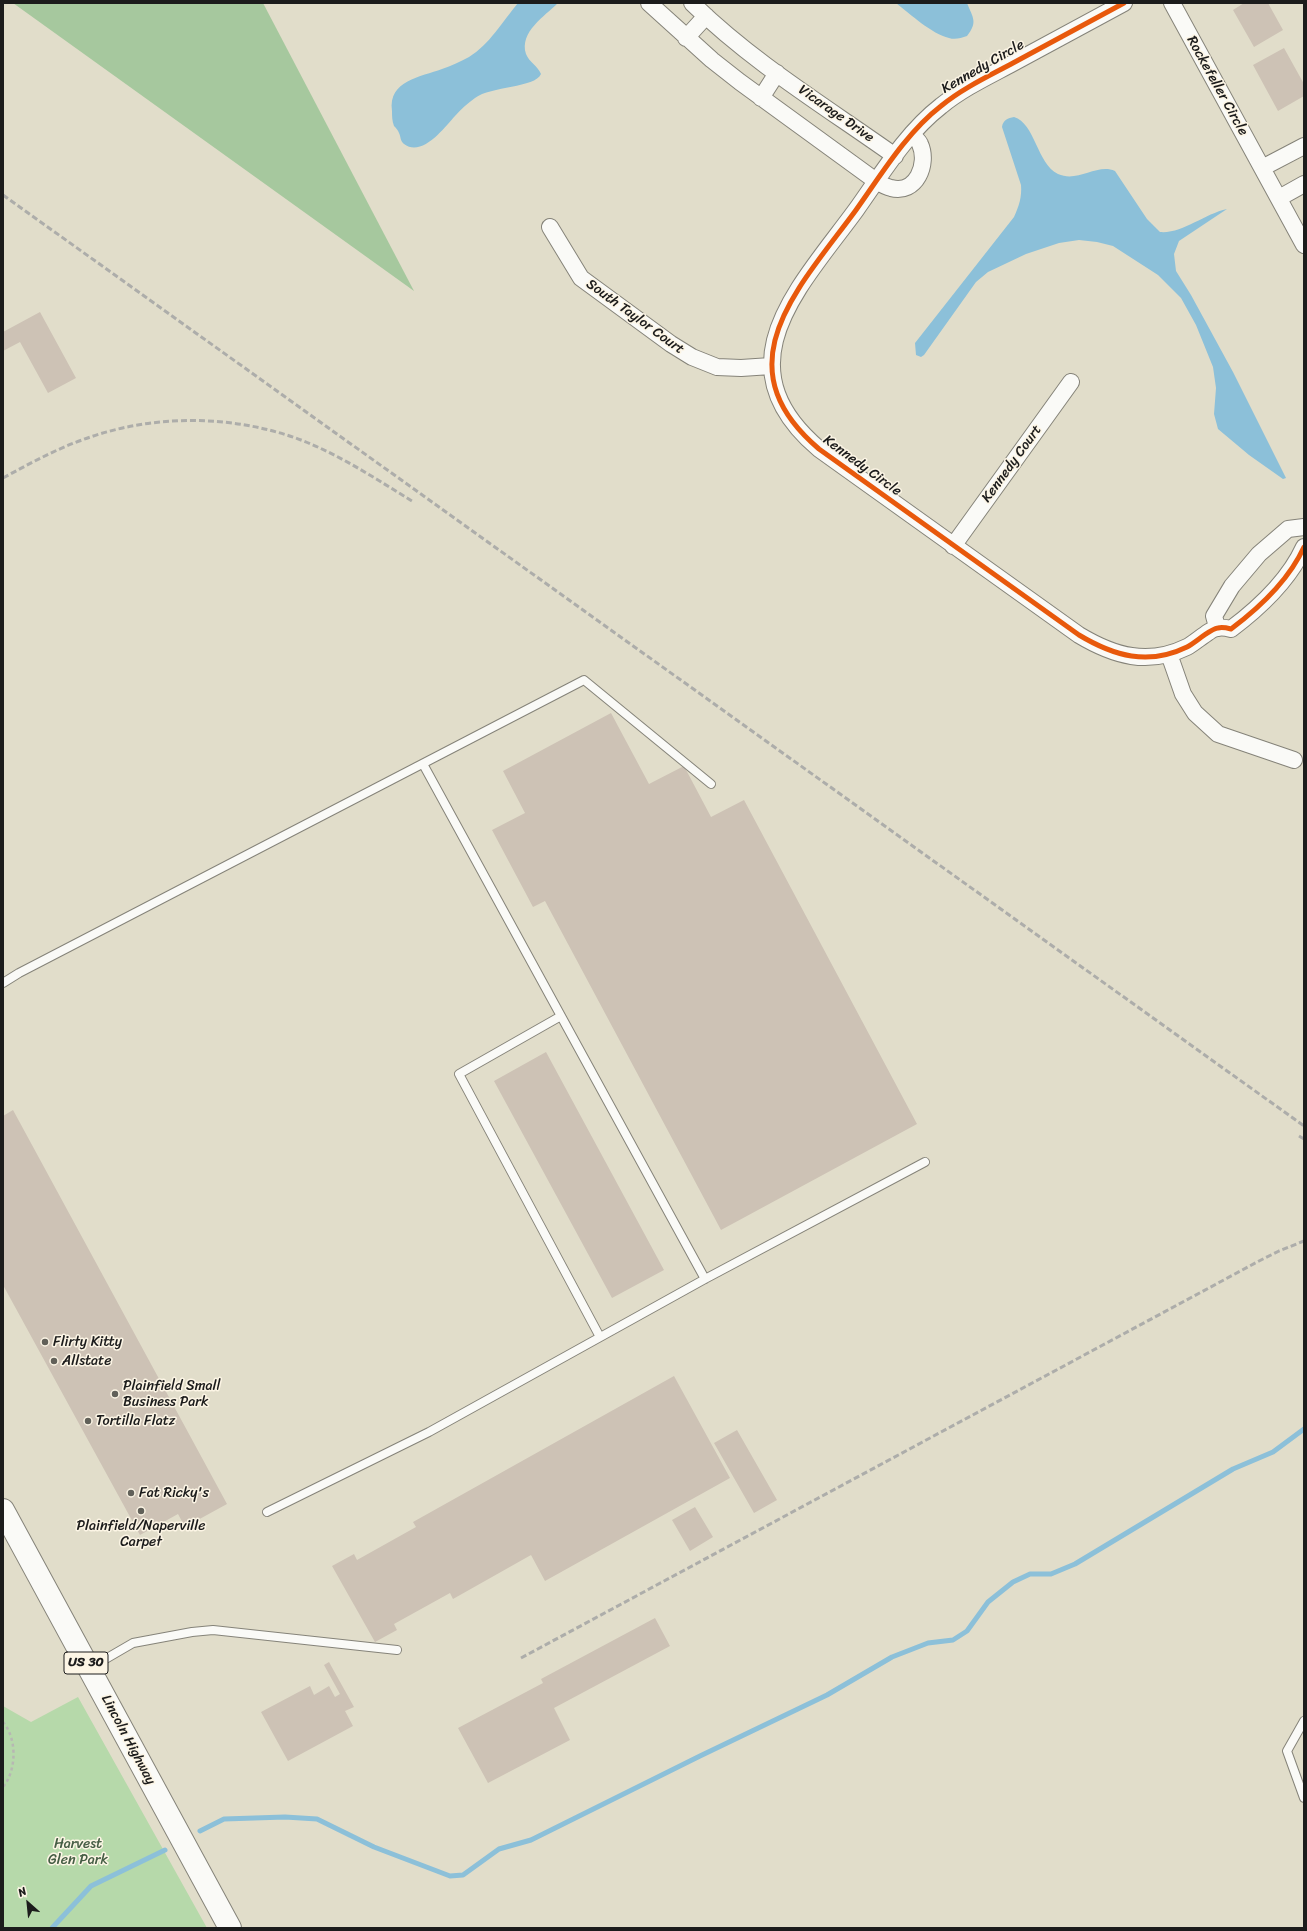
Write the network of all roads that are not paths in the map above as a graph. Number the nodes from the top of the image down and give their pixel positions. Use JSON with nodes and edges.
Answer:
{"nodes":[{"id":1,"x":649,"y":3,"type":"edge"},
{"id":2,"x":692,"y":3,"type":"edge"},
{"id":3,"x":1124,"y":3,"type":"edge"},
{"id":4,"x":1172,"y":3,"type":"edge"},
{"id":5,"x":706,"y":16,"type":"junction"},
{"id":6,"x":686,"y":38,"type":"junction"},
{"id":7,"x":777,"y":73,"type":"junction"},
{"id":8,"x":761,"y":98,"type":"junction"},
{"id":9,"x":912,"y":135,"type":"junction"},
{"id":10,"x":1304,"y":146,"type":"edge"},
{"id":11,"x":895,"y":156,"type":"junction"},
{"id":12,"x":1262,"y":168,"type":"junction"},
{"id":13,"x":876,"y":182,"type":"junction"},
{"id":14,"x":1304,"y":184,"type":"edge"},
{"id":15,"x":1279,"y":198,"type":"junction"},
{"id":16,"x":550,"y":227,"type":"dead end"},
{"id":17,"x":1304,"y":245,"type":"edge"},
{"id":18,"x":771,"y":366,"type":"junction"},
{"id":19,"x":1071,"y":382,"type":"dead end"},
{"id":20,"x":1304,"y":531,"type":"edge"},
{"id":21,"x":954,"y":546,"type":"junction"},
{"id":22,"x":1304,"y":547,"type":"edge"},
{"id":23,"x":1217,"y":628,"type":"junction"},
{"id":24,"x":1169,"y":654,"type":"junction"},
{"id":25,"x":1294,"y":760,"type":"dead end"},
{"id":26,"x":423,"y":764,"type":"junction"},
{"id":27,"x":711,"y":784,"type":"dead end"},
{"id":28,"x":3,"y":983,"type":"edge"},
{"id":29,"x":561,"y":1016,"type":"junction"},
{"id":30,"x":925,"y":1162,"type":"dead end"},
{"id":31,"x":705,"y":1278,"type":"junction"},
{"id":32,"x":600,"y":1337,"type":"junction"},
{"id":33,"x":3,"y":1510,"type":"edge"},
{"id":34,"x":267,"y":1512,"type":"dead end"},
{"id":35,"x":397,"y":1650,"type":"dead end"},
{"id":36,"x":89,"y":1668,"type":"junction"},
{"id":37,"x":1304,"y":1721,"type":"edge"},
{"id":38,"x":1304,"y":1798,"type":"edge"},
{"id":39,"x":230,"y":1928,"type":"edge"}],
"edges":[{"from":1,"to":6,"type":"street"},
{"from":2,"to":5,"type":"street","name":"Vicarage Drive"},
{"from":3,"to":9,"type":"street","name":"Kennedy Circle"},
{"from":4,"to":12,"type":"street","name":"Rockefeller Circle"},
{"from":5,"to":6,"type":"street"},
{"from":5,"to":7,"type":"street","name":"Vicarage Drive"},
{"from":6,"to":8,"type":"street"},
{"from":7,"to":8,"type":"street"},
{"from":7,"to":11,"type":"street","name":"Vicarage Drive"},
{"from":8,"to":13,"type":"street"},
{"from":9,"to":11,"type":"street","name":"Kennedy Circle"},
{"from":9,"to":13,"type":"street"},
{"from":10,"to":12,"type":"street"},
{"from":11,"to":13,"type":"street","name":"Kennedy Circle"},
{"from":12,"to":15,"type":"street"},
{"from":13,"to":18,"type":"street","name":"Kennedy Circle"},
{"from":14,"to":15,"type":"street"},
{"from":15,"to":17,"type":"street"},
{"from":16,"to":18,"type":"street","name":"South Taylor Court"},
{"from":18,"to":21,"type":"street","name":"Kennedy Circle"},
{"from":19,"to":21,"type":"street","name":"Kennedy Court"},
{"from":20,"to":23,"type":"street"},
{"from":21,"to":24,"type":"street","name":"Kennedy Circle"},
{"from":22,"to":23,"type":"street","name":"Kennedy Circle"},
{"from":23,"to":24,"type":"street","name":"Kennedy Circle"},
{"from":24,"to":25,"type":"street"},
{"from":26,"to":27,"type":"lane"},
{"from":26,"to":28,"type":"lane"},
{"from":26,"to":29,"type":"lane"},
{"from":29,"to":31,"type":"lane"},
{"from":29,"to":32,"type":"lane"},
{"from":30,"to":31,"type":"lane"},
{"from":31,"to":32,"type":"lane"},
{"from":32,"to":34,"type":"lane"},
{"from":33,"to":36,"type":"main road","name":"Lincoln Highway","number":"US 30"},
{"from":35,"to":36,"type":"lane"},
{"from":36,"to":39,"type":"main road","name":"Lincoln Highway","number":"US 30"},
{"from":37,"to":38,"type":"lane"}]}
